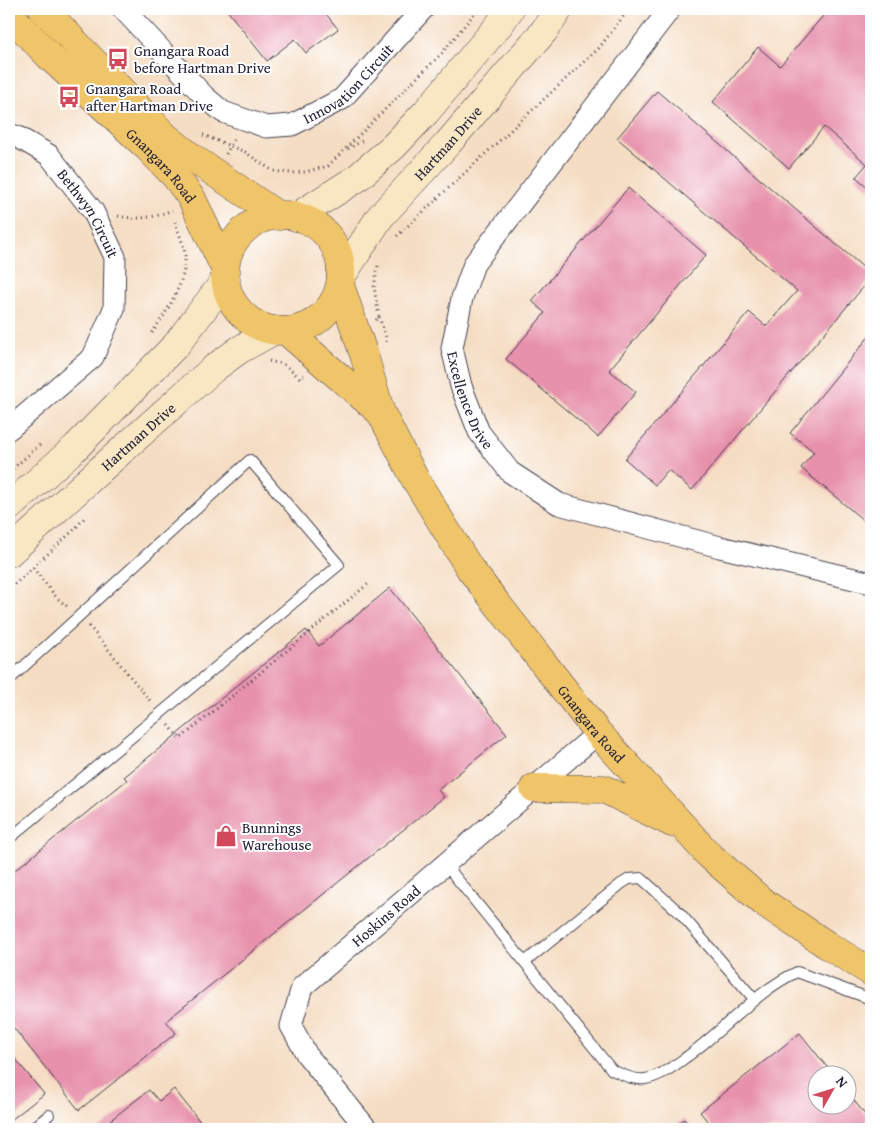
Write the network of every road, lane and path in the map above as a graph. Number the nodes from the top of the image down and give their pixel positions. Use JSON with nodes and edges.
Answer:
{"nodes":[{"id":1,"x":43,"y":9,"type":"edge"},
{"id":2,"x":123,"y":9,"type":"edge"},
{"id":3,"x":423,"y":9,"type":"edge"},
{"id":4,"x":478,"y":9,"type":"edge"},
{"id":5,"x":510,"y":9,"type":"edge"},
{"id":6,"x":559,"y":9,"type":"edge"},
{"id":7,"x":670,"y":9,"type":"edge"},
{"id":8,"x":9,"y":14,"type":"edge"},
{"id":9,"x":9,"y":134,"type":"edge"},
{"id":10,"x":230,"y":145,"type":"dead end"},
{"id":11,"x":171,"y":210,"type":"dead end"},
{"id":12,"x":288,"y":216,"type":"junction"},
{"id":13,"x":226,"y":275,"type":"junction"},
{"id":14,"x":341,"y":281,"type":"junction"},
{"id":15,"x":280,"y":331,"type":"junction"},
{"id":16,"x":151,"y":336,"type":"dead end"},
{"id":17,"x":381,"y":413,"type":"junction"},
{"id":18,"x":9,"y":430,"type":"edge"},
{"id":19,"x":44,"y":442,"type":"dead end"},
{"id":20,"x":9,"y":472,"type":"edge"},
{"id":21,"x":9,"y":507,"type":"edge"},
{"id":22,"x":9,"y":554,"type":"edge"},
{"id":23,"x":33,"y":568,"type":"dead end"},
{"id":24,"x":871,"y":583,"type":"edge"},
{"id":25,"x":368,"y":584,"type":"dead end"},
{"id":26,"x":79,"y":616,"type":"junction"},
{"id":27,"x":9,"y":680,"type":"edge"},
{"id":28,"x":160,"y":714,"type":"junction"},
{"id":29,"x":598,"y":733,"type":"junction"},
{"id":30,"x":534,"y":788,"type":"junction"},
{"id":31,"x":687,"y":831,"type":"junction"},
{"id":32,"x":9,"y":839,"type":"edge"},
{"id":33,"x":445,"y":864,"type":"junction"},
{"id":34,"x":525,"y":962,"type":"junction"},
{"id":35,"x":871,"y":972,"type":"edge"},
{"id":36,"x":871,"y":999,"type":"edge"},
{"id":37,"x":756,"y":1000,"type":"junction"},
{"id":38,"x":49,"y":1116,"type":"dead end"},
{"id":39,"x":32,"y":1129,"type":"edge"},
{"id":40,"x":367,"y":1129,"type":"edge"}],
"edges":[{"from":1,"to":12,"type":"main road","name":"Gnangara Road"},
{"from":2,"to":3,"type":"street","name":"Innovation Circuit"},
{"from":4,"to":10,"type":"path"},
{"from":5,"to":12,"type":"main road"},
{"from":6,"to":14,"type":"main road","name":"Hartman Drive"},
{"from":7,"to":24,"type":"street","name":"Excellence Drive"},
{"from":8,"to":13,"type":"main road","name":"Gnangara Road"},
{"from":9,"to":18,"type":"street","name":"Bethwyn Circuit"},
{"from":11,"to":16,"type":"path"},
{"from":12,"to":13,"type":"main road"},
{"from":12,"to":14,"type":"main road"},
{"from":13,"to":15,"type":"main road"},
{"from":13,"to":21,"type":"main road"},
{"from":14,"to":15,"type":"main road"},
{"from":14,"to":17,"type":"main road","name":"Gnangara Road"},
{"from":15,"to":17,"type":"main road","name":"Gnangara Road"},
{"from":15,"to":22,"type":"main road","name":"Hartman Drive"},
{"from":17,"to":29,"type":"main road","name":"Gnangara Road"},
{"from":19,"to":20,"type":"path"},
{"from":23,"to":26,"type":"path"},
{"from":25,"to":28,"type":"path"},
{"from":26,"to":27,"type":"lane"},
{"from":26,"to":28,"type":"path"},
{"from":26,"to":28,"type":"lane"},
{"from":28,"to":32,"type":"lane"},
{"from":29,"to":30,"type":"street","name":"Hoskins Road"},
{"from":29,"to":31,"type":"main road","name":"Gnangara Road"},
{"from":30,"to":31,"type":"main road"},
{"from":30,"to":33,"type":"street","name":"Hoskins Road"},
{"from":31,"to":35,"type":"main road","name":"Gnangara Road"},
{"from":33,"to":34,"type":"lane"},
{"from":33,"to":40,"type":"street","name":"Hoskins Road"},
{"from":34,"to":37,"type":"lane"},
{"from":34,"to":37,"type":"lane"},
{"from":36,"to":37,"type":"lane"},
{"from":38,"to":39,"type":"lane"}]}
